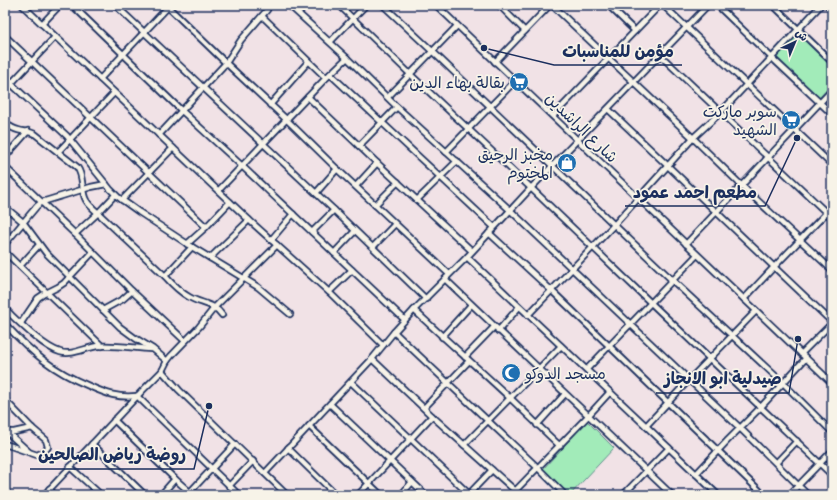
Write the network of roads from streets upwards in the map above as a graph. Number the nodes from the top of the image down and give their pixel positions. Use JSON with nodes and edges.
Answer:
{"nodes":[{"id":1,"x":22,"y":5,"type":"edge"},
{"id":2,"x":60,"y":5,"type":"edge"},
{"id":3,"x":72,"y":5,"type":"edge"},
{"id":4,"x":115,"y":5,"type":"edge"},
{"id":5,"x":269,"y":5,"type":"edge"},
{"id":6,"x":289,"y":5,"type":"edge"},
{"id":7,"x":339,"y":5,"type":"edge"},
{"id":8,"x":366,"y":5,"type":"edge"},
{"id":9,"x":383,"y":5,"type":"edge"},
{"id":10,"x":437,"y":5,"type":"edge"},
{"id":11,"x":499,"y":5,"type":"edge"},
{"id":12,"x":551,"y":5,"type":"edge"},
{"id":13,"x":608,"y":5,"type":"edge"},
{"id":14,"x":660,"y":5,"type":"edge"},
{"id":15,"x":663,"y":5,"type":"edge"},
{"id":16,"x":708,"y":5,"type":"edge"},
{"id":17,"x":718,"y":5,"type":"edge"},
{"id":18,"x":773,"y":5,"type":"edge"},
{"id":19,"x":821,"y":5,"type":"edge"},
{"id":20,"x":827,"y":5,"type":"edge"},
{"id":21,"x":167,"y":6,"type":"edge"},
{"id":22,"x":832,"y":9,"type":"edge"},
{"id":23,"x":262,"y":16,"type":"junction"},
{"id":24,"x":353,"y":18,"type":"junction"},
{"id":25,"x":42,"y":24,"type":"junction"},
{"id":26,"x":457,"y":26,"type":"junction"},
{"id":27,"x":687,"y":27,"type":"junction"},
{"id":28,"x":798,"y":29,"type":"junction"},
{"id":29,"x":526,"y":31,"type":"junction"},
{"id":30,"x":635,"y":31,"type":"junction"},
{"id":31,"x":144,"y":32,"type":"junction"},
{"id":32,"x":5,"y":36,"type":"edge"},
{"id":33,"x":55,"y":37,"type":"junction"},
{"id":34,"x":330,"y":42,"type":"junction"},
{"id":35,"x":432,"y":50,"type":"junction"},
{"id":36,"x":124,"y":54,"type":"junction"},
{"id":37,"x":660,"y":55,"type":"junction"},
{"id":38,"x":771,"y":57,"type":"junction"},
{"id":39,"x":347,"y":58,"type":"junction"},
{"id":40,"x":608,"y":58,"type":"junction"},
{"id":41,"x":32,"y":61,"type":"junction"},
{"id":42,"x":308,"y":62,"type":"junction"},
{"id":43,"x":495,"y":62,"type":"junction"},
{"id":44,"x":832,"y":62,"type":"edge"},
{"id":45,"x":226,"y":63,"type":"junction"},
{"id":46,"x":330,"y":74,"type":"junction"},
{"id":47,"x":410,"y":74,"type":"junction"},
{"id":48,"x":5,"y":78,"type":"edge"},
{"id":49,"x":326,"y":78,"type":"junction"},
{"id":50,"x":100,"y":79,"type":"junction"},
{"id":51,"x":515,"y":81,"type":"junction"},
{"id":52,"x":633,"y":82,"type":"junction"},
{"id":53,"x":11,"y":84,"type":"junction"},
{"id":54,"x":746,"y":84,"type":"junction"},
{"id":55,"x":203,"y":88,"type":"junction"},
{"id":56,"x":5,"y":90,"type":"edge"},
{"id":57,"x":832,"y":90,"type":"edge"},
{"id":58,"x":114,"y":93,"type":"junction"},
{"id":59,"x":308,"y":97,"type":"junction"},
{"id":60,"x":388,"y":97,"type":"junction"},
{"id":61,"x":820,"y":102,"type":"junction"},
{"id":62,"x":270,"y":105,"type":"junction"},
{"id":63,"x":490,"y":106,"type":"junction"},
{"id":64,"x":397,"y":107,"type":"junction"},
{"id":65,"x":608,"y":109,"type":"junction"},
{"id":66,"x":182,"y":111,"type":"junction"},
{"id":67,"x":720,"y":113,"type":"junction"},
{"id":68,"x":832,"y":114,"type":"edge"},
{"id":69,"x":553,"y":116,"type":"junction"},
{"id":70,"x":90,"y":117,"type":"junction"},
{"id":71,"x":286,"y":120,"type":"junction"},
{"id":72,"x":382,"y":122,"type":"junction"},
{"id":73,"x":5,"y":123,"type":"edge"},
{"id":74,"x":468,"y":129,"type":"junction"},
{"id":75,"x":794,"y":129,"type":"junction"},
{"id":76,"x":28,"y":131,"type":"junction"},
{"id":77,"x":159,"y":135,"type":"junction"},
{"id":78,"x":694,"y":138,"type":"junction"},
{"id":79,"x":69,"y":139,"type":"junction"},
{"id":80,"x":578,"y":140,"type":"junction"},
{"id":81,"x":264,"y":144,"type":"junction"},
{"id":82,"x":359,"y":146,"type":"junction"},
{"id":83,"x":173,"y":148,"type":"junction"},
{"id":84,"x":58,"y":152,"type":"junction"},
{"id":85,"x":446,"y":152,"type":"junction"},
{"id":86,"x":5,"y":157,"type":"edge"},
{"id":87,"x":768,"y":158,"type":"junction"},
{"id":88,"x":456,"y":161,"type":"junction"},
{"id":89,"x":377,"y":163,"type":"junction"},
{"id":90,"x":553,"y":165,"type":"junction"},
{"id":91,"x":832,"y":165,"type":"edge"},
{"id":92,"x":242,"y":166,"type":"junction"},
{"id":93,"x":668,"y":166,"type":"junction"},
{"id":94,"x":5,"y":167,"type":"edge"},
{"id":95,"x":337,"y":169,"type":"junction"},
{"id":96,"x":148,"y":172,"type":"junction"},
{"id":97,"x":440,"y":177,"type":"junction"},
{"id":98,"x":398,"y":182,"type":"junction"},
{"id":99,"x":106,"y":184,"type":"junction"},
{"id":100,"x":741,"y":185,"type":"junction"},
{"id":101,"x":356,"y":186,"type":"junction"},
{"id":102,"x":531,"y":188,"type":"junction"},
{"id":103,"x":84,"y":190,"type":"junction"},
{"id":104,"x":218,"y":190,"type":"junction"},
{"id":105,"x":316,"y":193,"type":"junction"},
{"id":106,"x":115,"y":194,"type":"junction"},
{"id":107,"x":638,"y":199,"type":"junction"},
{"id":108,"x":122,"y":200,"type":"junction"},
{"id":109,"x":417,"y":200,"type":"junction"},
{"id":110,"x":42,"y":202,"type":"junction"},
{"id":111,"x":230,"y":202,"type":"junction"},
{"id":112,"x":376,"y":205,"type":"junction"},
{"id":113,"x":5,"y":207,"type":"edge"},
{"id":114,"x":832,"y":207,"type":"edge"},
{"id":115,"x":334,"y":210,"type":"junction"},
{"id":116,"x":510,"y":210,"type":"junction"},
{"id":117,"x":716,"y":212,"type":"junction"},
{"id":118,"x":98,"y":213,"type":"junction"},
{"id":119,"x":827,"y":213,"type":"junction"},
{"id":120,"x":293,"y":214,"type":"junction"},
{"id":121,"x":832,"y":218,"type":"edge"},
{"id":122,"x":249,"y":220,"type":"junction"},
{"id":123,"x":23,"y":222,"type":"junction"},
{"id":124,"x":395,"y":224,"type":"junction"},
{"id":125,"x":614,"y":225,"type":"junction"},
{"id":126,"x":206,"y":227,"type":"junction"},
{"id":127,"x":494,"y":227,"type":"junction"},
{"id":128,"x":355,"y":230,"type":"junction"},
{"id":129,"x":312,"y":232,"type":"junction"},
{"id":130,"x":489,"y":232,"type":"junction"},
{"id":131,"x":75,"y":234,"type":"junction"},
{"id":132,"x":271,"y":240,"type":"junction"},
{"id":133,"x":800,"y":240,"type":"junction"},
{"id":134,"x":5,"y":244,"type":"edge"},
{"id":135,"x":187,"y":244,"type":"junction"},
{"id":136,"x":686,"y":244,"type":"junction"},
{"id":137,"x":39,"y":245,"type":"junction"},
{"id":138,"x":276,"y":245,"type":"junction"},
{"id":139,"x":192,"y":247,"type":"junction"},
{"id":140,"x":373,"y":247,"type":"junction"},
{"id":141,"x":592,"y":247,"type":"junction"},
{"id":142,"x":472,"y":251,"type":"junction"},
{"id":143,"x":5,"y":252,"type":"edge"},
{"id":144,"x":93,"y":252,"type":"junction"},
{"id":145,"x":334,"y":253,"type":"junction"},
{"id":146,"x":697,"y":255,"type":"junction"},
{"id":147,"x":466,"y":257,"type":"junction"},
{"id":148,"x":210,"y":258,"type":"junction"},
{"id":149,"x":20,"y":266,"type":"junction"},
{"id":150,"x":774,"y":267,"type":"junction"},
{"id":151,"x":572,"y":269,"type":"junction"},
{"id":152,"x":352,"y":270,"type":"junction"},
{"id":153,"x":832,"y":270,"type":"edge"},
{"id":154,"x":449,"y":274,"type":"junction"},
{"id":155,"x":165,"y":276,"type":"junction"},
{"id":156,"x":70,"y":277,"type":"junction"},
{"id":157,"x":244,"y":278,"type":"junction"},
{"id":158,"x":444,"y":279,"type":"junction"},
{"id":159,"x":672,"y":280,"type":"junction"},
{"id":160,"x":551,"y":290,"type":"junction"},
{"id":161,"x":132,"y":291,"type":"junction"},
{"id":162,"x":47,"y":292,"type":"junction"},
{"id":163,"x":329,"y":292,"type":"junction"},
{"id":164,"x":426,"y":299,"type":"junction"},
{"id":165,"x":744,"y":299,"type":"junction"},
{"id":166,"x":651,"y":303,"type":"junction"},
{"id":167,"x":471,"y":305,"type":"junction"},
{"id":168,"x":215,"y":307,"type":"junction"},
{"id":169,"x":519,"y":307,"type":"junction"},
{"id":170,"x":5,"y":309,"type":"edge"},
{"id":171,"x":103,"y":310,"type":"junction"},
{"id":172,"x":414,"y":310,"type":"junction"},
{"id":173,"x":756,"y":311,"type":"junction"},
{"id":174,"x":290,"y":314,"type":"dead end"},
{"id":175,"x":222,"y":315,"type":"dead end"},
{"id":176,"x":528,"y":315,"type":"junction"},
{"id":177,"x":405,"y":320,"type":"junction"},
{"id":178,"x":832,"y":322,"type":"edge"},
{"id":179,"x":5,"y":324,"type":"edge"},
{"id":180,"x":21,"y":324,"type":"junction"},
{"id":181,"x":630,"y":324,"type":"junction"},
{"id":182,"x":494,"y":327,"type":"junction"},
{"id":183,"x":498,"y":331,"type":"junction"},
{"id":184,"x":394,"y":332,"type":"junction"},
{"id":185,"x":732,"y":336,"type":"junction"},
{"id":186,"x":442,"y":337,"type":"junction"},
{"id":187,"x":186,"y":341,"type":"junction"},
{"id":188,"x":383,"y":345,"type":"junction"},
{"id":189,"x":102,"y":346,"type":"junction"},
{"id":190,"x":561,"y":346,"type":"junction"},
{"id":191,"x":610,"y":346,"type":"junction"},
{"id":192,"x":153,"y":349,"type":"junction"},
{"id":193,"x":801,"y":354,"type":"junction"},
{"id":194,"x":464,"y":357,"type":"junction"},
{"id":195,"x":806,"y":358,"type":"junction"},
{"id":196,"x":372,"y":359,"type":"junction"},
{"id":197,"x":710,"y":359,"type":"junction"},
{"id":198,"x":167,"y":361,"type":"junction"},
{"id":199,"x":469,"y":361,"type":"junction"},
{"id":200,"x":538,"y":368,"type":"junction"},
{"id":201,"x":587,"y":369,"type":"junction"},
{"id":202,"x":162,"y":371,"type":"junction"},
{"id":203,"x":689,"y":380,"type":"junction"},
{"id":204,"x":351,"y":382,"type":"junction"},
{"id":205,"x":448,"y":383,"type":"junction"},
{"id":206,"x":783,"y":383,"type":"junction"},
{"id":207,"x":832,"y":383,"type":"edge"},
{"id":208,"x":610,"y":392,"type":"junction"},
{"id":209,"x":565,"y":394,"type":"junction"},
{"id":210,"x":137,"y":396,"type":"junction"},
{"id":211,"x":510,"y":398,"type":"junction"},
{"id":212,"x":5,"y":400,"type":"edge"},
{"id":213,"x":668,"y":402,"type":"junction"},
{"id":214,"x":330,"y":404,"type":"junction"},
{"id":215,"x":424,"y":408,"type":"junction"},
{"id":216,"x":760,"y":408,"type":"junction"},
{"id":217,"x":432,"y":416,"type":"junction"},
{"id":218,"x":588,"y":416,"type":"junction"},
{"id":219,"x":114,"y":420,"type":"junction"},
{"id":220,"x":488,"y":420,"type":"junction"},
{"id":221,"x":537,"y":425,"type":"junction"},
{"id":222,"x":309,"y":426,"type":"junction"},
{"id":223,"x":646,"y":426,"type":"junction"},
{"id":224,"x":32,"y":428,"type":"junction"},
{"id":225,"x":740,"y":428,"type":"junction"},
{"id":226,"x":6,"y":432,"type":"edge"},
{"id":227,"x":832,"y":432,"type":"edge"},
{"id":228,"x":411,"y":439,"type":"junction"},
{"id":229,"x":797,"y":441,"type":"junction"},
{"id":230,"x":5,"y":444,"type":"edge"},
{"id":231,"x":92,"y":444,"type":"junction"},
{"id":232,"x":235,"y":444,"type":"junction"},
{"id":233,"x":464,"y":445,"type":"junction"},
{"id":234,"x":560,"y":446,"type":"junction"},
{"id":235,"x":288,"y":448,"type":"junction"},
{"id":236,"x":668,"y":448,"type":"junction"},
{"id":237,"x":718,"y":450,"type":"junction"},
{"id":238,"x":832,"y":450,"type":"edge"},
{"id":239,"x":30,"y":453,"type":"junction"},
{"id":240,"x":253,"y":461,"type":"junction"},
{"id":241,"x":390,"y":461,"type":"junction"},
{"id":242,"x":776,"y":463,"type":"junction"},
{"id":243,"x":820,"y":463,"type":"junction"},
{"id":244,"x":70,"y":466,"type":"junction"},
{"id":245,"x":212,"y":468,"type":"junction"},
{"id":246,"x":537,"y":468,"type":"junction"},
{"id":247,"x":492,"y":470,"type":"junction"},
{"id":248,"x":647,"y":470,"type":"junction"},
{"id":249,"x":265,"y":473,"type":"junction"},
{"id":250,"x":696,"y":474,"type":"junction"},
{"id":251,"x":832,"y":475,"type":"edge"},
{"id":252,"x":176,"y":479,"type":"junction"},
{"id":253,"x":412,"y":482,"type":"junction"},
{"id":254,"x":368,"y":483,"type":"junction"},
{"id":255,"x":229,"y":486,"type":"junction"},
{"id":256,"x":798,"y":486,"type":"junction"},
{"id":257,"x":49,"y":489,"type":"junction"},
{"id":258,"x":515,"y":491,"type":"junction"},
{"id":259,"x":5,"y":492,"type":"edge"},
{"id":260,"x":191,"y":493,"type":"edge"},
{"id":261,"x":142,"y":494,"type":"edge"},
{"id":262,"x":670,"y":494,"type":"edge"},
{"id":263,"x":9,"y":495,"type":"edge"},
{"id":264,"x":44,"y":495,"type":"edge"},
{"id":265,"x":55,"y":495,"type":"edge"},
{"id":266,"x":101,"y":495,"type":"edge"},
{"id":267,"x":161,"y":495,"type":"edge"},
{"id":268,"x":239,"y":495,"type":"edge"},
{"id":269,"x":287,"y":495,"type":"edge"},
{"id":270,"x":336,"y":495,"type":"edge"},
{"id":271,"x":358,"y":495,"type":"edge"},
{"id":272,"x":381,"y":495,"type":"edge"},
{"id":273,"x":401,"y":495,"type":"edge"},
{"id":274,"x":426,"y":495,"type":"edge"},
{"id":275,"x":469,"y":495,"type":"edge"},
{"id":276,"x":520,"y":495,"type":"edge"},
{"id":277,"x":565,"y":495,"type":"edge"},
{"id":278,"x":624,"y":495,"type":"edge"},
{"id":279,"x":718,"y":495,"type":"edge"},
{"id":280,"x":764,"y":495,"type":"edge"},
{"id":281,"x":789,"y":495,"type":"edge"},
{"id":282,"x":808,"y":495,"type":"edge"}],
"edges":[{"from":1,"to":25,"type":"street"},
{"from":2,"to":25,"type":"street"},
{"from":3,"to":36,"type":"street"},
{"from":4,"to":31,"type":"street"},
{"from":5,"to":23,"type":"street"},
{"from":6,"to":34,"type":"street"},
{"from":7,"to":24,"type":"street"},
{"from":8,"to":24,"type":"street"},
{"from":9,"to":35,"type":"street"},
{"from":10,"to":26,"type":"street","name":"شارع الراشدين"},
{"from":11,"to":29,"type":"street"},
{"from":12,"to":29,"type":"street"},
{"from":12,"to":40,"type":"street"},
{"from":13,"to":30,"type":"street"},
{"from":14,"to":30,"type":"street"},
{"from":15,"to":27,"type":"street"},
{"from":16,"to":27,"type":"street"},
{"from":17,"to":38,"type":"street"},
{"from":18,"to":28,"type":"street"},
{"from":19,"to":28,"type":"street"},
{"from":20,"to":22,"type":"street"},
{"from":21,"to":31,"type":"street"},
{"from":21,"to":45,"type":"street"},
{"from":23,"to":42,"type":"street"},
{"from":23,"to":45,"type":"street"},
{"from":24,"to":34,"type":"street"},
{"from":24,"to":47,"type":"street"},
{"from":25,"to":33,"type":"street"},
{"from":26,"to":35,"type":"street"},
{"from":26,"to":43,"type":"street","name":"شارع الراشدين"},
{"from":27,"to":37,"type":"street"},
{"from":27,"to":54,"type":"street"},
{"from":28,"to":38,"type":"street"},
{"from":28,"to":44,"type":"street"},
{"from":29,"to":43,"type":"street"},
{"from":30,"to":40,"type":"street"},
{"from":31,"to":36,"type":"street"},
{"from":31,"to":55,"type":"street"},
{"from":32,"to":41,"type":"street"},
{"from":33,"to":41,"type":"street"},
{"from":33,"to":50,"type":"street"},
{"from":34,"to":39,"type":"street"},
{"from":35,"to":47,"type":"street"},
{"from":35,"to":63,"type":"street"},
{"from":36,"to":50,"type":"street"},
{"from":36,"to":66,"type":"street"},
{"from":37,"to":52,"type":"street"},
{"from":37,"to":67,"type":"street"},
{"from":38,"to":54,"type":"street"},
{"from":38,"to":61,"type":"street"},
{"from":39,"to":46,"type":"street"},
{"from":39,"to":60,"type":"street"},
{"from":40,"to":52,"type":"street"},
{"from":40,"to":69,"type":"street"},
{"from":41,"to":53,"type":"street"},
{"from":41,"to":70,"type":"street"},
{"from":42,"to":49,"type":"street"},
{"from":42,"to":62,"type":"street"},
{"from":43,"to":51,"type":"street","name":"شارع الراشدين"},
{"from":45,"to":55,"type":"street"},
{"from":45,"to":62,"type":"street"},
{"from":46,"to":49,"type":"street"},
{"from":46,"to":72,"type":"street"},
{"from":47,"to":60,"type":"street"},
{"from":47,"to":74,"type":"street"},
{"from":48,"to":53,"type":"street"},
{"from":49,"to":59,"type":"street"},
{"from":50,"to":58,"type":"street"},
{"from":51,"to":63,"type":"street"},
{"from":51,"to":69,"type":"street","name":"شارع الراشدين"},
{"from":52,"to":65,"type":"street"},
{"from":52,"to":78,"type":"street"},
{"from":53,"to":56,"type":"street"},
{"from":53,"to":79,"type":"street"},
{"from":54,"to":67,"type":"street"},
{"from":54,"to":75,"type":"street"},
{"from":55,"to":66,"type":"street"},
{"from":55,"to":81,"type":"street"},
{"from":57,"to":61,"type":"street"},
{"from":58,"to":70,"type":"street"},
{"from":58,"to":77,"type":"street"},
{"from":59,"to":71,"type":"street"},
{"from":59,"to":82,"type":"street"},
{"from":60,"to":64,"type":"street"},
{"from":61,"to":68,"type":"street"},
{"from":61,"to":75,"type":"street"},
{"from":62,"to":71,"type":"street"},
{"from":63,"to":74,"type":"street"},
{"from":63,"to":90,"type":"street"},
{"from":64,"to":72,"type":"street"},
{"from":64,"to":85,"type":"street"},
{"from":65,"to":80,"type":"street"},
{"from":65,"to":93,"type":"street"},
{"from":66,"to":77,"type":"street"},
{"from":66,"to":92,"type":"street"},
{"from":67,"to":78,"type":"street"},
{"from":67,"to":87,"type":"street"},
{"from":69,"to":80,"type":"street","name":"شارع الراشدين"},
{"from":70,"to":79,"type":"street"},
{"from":70,"to":96,"type":"street"},
{"from":71,"to":81,"type":"street"},
{"from":71,"to":95,"type":"street"},
{"from":72,"to":82,"type":"street"},
{"from":72,"to":97,"type":"street"},
{"from":73,"to":76,"type":"street"},
{"from":74,"to":85,"type":"street"},
{"from":74,"to":102,"type":"street"},
{"from":75,"to":87,"type":"street"},
{"from":75,"to":91,"type":"street"},
{"from":76,"to":84,"type":"street"},
{"from":76,"to":86,"type":"street"},
{"from":77,"to":83,"type":"street"},
{"from":78,"to":93,"type":"street"},
{"from":78,"to":100,"type":"street"},
{"from":79,"to":84,"type":"street"},
{"from":79,"to":99,"type":"street"},
{"from":80,"to":90,"type":"street"},
{"from":80,"to":107,"type":"street","name":"شارع الراشدين"},
{"from":81,"to":92,"type":"street"},
{"from":81,"to":105,"type":"street"},
{"from":82,"to":89,"type":"street"},
{"from":83,"to":96,"type":"street"},
{"from":83,"to":104,"type":"street"},
{"from":84,"to":103,"type":"street"},
{"from":85,"to":88,"type":"street"},
{"from":87,"to":100,"type":"street"},
{"from":87,"to":119,"type":"street"},
{"from":88,"to":97,"type":"street"},
{"from":88,"to":116,"type":"street"},
{"from":89,"to":98,"type":"street"},
{"from":89,"to":101,"type":"street"},
{"from":90,"to":102,"type":"street"},
{"from":90,"to":125,"type":"street"},
{"from":92,"to":104,"type":"street"},
{"from":92,"to":120,"type":"street"},
{"from":93,"to":107,"type":"street"},
{"from":93,"to":117,"type":"street"},
{"from":94,"to":110,"type":"street"},
{"from":95,"to":101,"type":"street"},
{"from":95,"to":105,"type":"street"},
{"from":96,"to":108,"type":"street"},
{"from":96,"to":126,"type":"street"},
{"from":97,"to":109,"type":"street"},
{"from":97,"to":127,"type":"street"},
{"from":98,"to":109,"type":"street"},
{"from":98,"to":112,"type":"street"},
{"from":99,"to":103,"type":"street"},
{"from":99,"to":106,"type":"street"},
{"from":100,"to":117,"type":"street"},
{"from":100,"to":133,"type":"street"},
{"from":101,"to":112,"type":"street"},
{"from":102,"to":116,"type":"street"},
{"from":102,"to":141,"type":"street"},
{"from":103,"to":110,"type":"street"},
{"from":103,"to":118,"type":"street"},
{"from":104,"to":111,"type":"street"},
{"from":105,"to":115,"type":"street"},
{"from":106,"to":108,"type":"street"},
{"from":106,"to":118,"type":"street"},
{"from":107,"to":125,"type":"street"},
{"from":107,"to":136,"type":"street","name":"شارع الراشدين"},
{"from":108,"to":135,"type":"street"},
{"from":109,"to":142,"type":"street"},
{"from":110,"to":123,"type":"street"},
{"from":110,"to":131,"type":"street"},
{"from":111,"to":122,"type":"street"},
{"from":111,"to":126,"type":"street"},
{"from":112,"to":124,"type":"street"},
{"from":113,"to":123,"type":"street"},
{"from":114,"to":119,"type":"street"},
{"from":115,"to":128,"type":"street"},
{"from":115,"to":129,"type":"street"},
{"from":116,"to":127,"type":"street"},
{"from":116,"to":151,"type":"street"},
{"from":117,"to":136,"type":"street"},
{"from":117,"to":150,"type":"street"},
{"from":118,"to":131,"type":"street"},
{"from":118,"to":155,"type":"street"},
{"from":119,"to":121,"type":"street"},
{"from":119,"to":133,"type":"street"},
{"from":120,"to":129,"type":"street"},
{"from":120,"to":132,"type":"street"},
{"from":122,"to":132,"type":"street"},
{"from":122,"to":148,"type":"street"},
{"from":123,"to":134,"type":"street"},
{"from":123,"to":137,"type":"street"},
{"from":124,"to":140,"type":"street"},
{"from":124,"to":154,"type":"street"},
{"from":125,"to":141,"type":"street"},
{"from":125,"to":159,"type":"street"},
{"from":126,"to":135,"type":"street"},
{"from":127,"to":130,"type":"street"},
{"from":128,"to":140,"type":"street"},
{"from":128,"to":145,"type":"street"},
{"from":129,"to":145,"type":"street"},
{"from":130,"to":142,"type":"street"},
{"from":130,"to":160,"type":"street"},
{"from":131,"to":144,"type":"street"},
{"from":132,"to":138,"type":"street"},
{"from":133,"to":150,"type":"street"},
{"from":133,"to":153,"type":"street"},
{"from":135,"to":139,"type":"street"},
{"from":136,"to":146,"type":"street","name":"شارع الراشدين"},
{"from":137,"to":149,"type":"street"},
{"from":137,"to":156,"type":"street"},
{"from":138,"to":157,"type":"street"},
{"from":138,"to":163,"type":"street"},
{"from":139,"to":148,"type":"street"},
{"from":139,"to":155,"type":"street"},
{"from":140,"to":164,"type":"street"},
{"from":141,"to":151,"type":"street"},
{"from":141,"to":166,"type":"street"},
{"from":142,"to":147,"type":"street"},
{"from":143,"to":149,"type":"street"},
{"from":144,"to":156,"type":"street"},
{"from":144,"to":161,"type":"street"},
{"from":145,"to":152,"type":"street"},
{"from":146,"to":159,"type":"street"},
{"from":146,"to":165,"type":"street","name":"شارع الراشدين"},
{"from":147,"to":154,"type":"street"},
{"from":147,"to":169,"type":"street"},
{"from":148,"to":157,"type":"street"},
{"from":149,"to":162,"type":"street"},
{"from":150,"to":165,"type":"street"},
{"from":150,"to":178,"type":"street"},
{"from":151,"to":160,"type":"street"},
{"from":151,"to":181,"type":"street"},
{"from":152,"to":163,"type":"street"},
{"from":152,"to":177,"type":"street"},
{"from":154,"to":158,"type":"street"},
{"from":155,"to":168,"type":"street"},
{"from":156,"to":162,"type":"street"},
{"from":156,"to":171,"type":"street"},
{"from":157,"to":168,"type":"street"},
{"from":157,"to":174,"type":"street"},
{"from":158,"to":164,"type":"street"},
{"from":158,"to":167,"type":"street"},
{"from":159,"to":166,"type":"street"},
{"from":159,"to":185,"type":"street"},
{"from":160,"to":176,"type":"street"},
{"from":160,"to":191,"type":"street"},
{"from":161,"to":171,"type":"street"},
{"from":161,"to":187,"type":"street"},
{"from":162,"to":180,"type":"street"},
{"from":162,"to":189,"type":"street"},
{"from":163,"to":188,"type":"street"},
{"from":164,"to":172,"type":"street"},
{"from":165,"to":173,"type":"street","name":"شارع الراشدين"},
{"from":166,"to":181,"type":"street"},
{"from":166,"to":197,"type":"street"},
{"from":167,"to":182,"type":"street"},
{"from":167,"to":186,"type":"street"},
{"from":168,"to":175,"type":"street"},
{"from":168,"to":187,"type":"street"},
{"from":169,"to":176,"type":"street"},
{"from":169,"to":183,"type":"street"},
{"from":170,"to":180,"type":"street"},
{"from":171,"to":192,"type":"street"},
{"from":172,"to":177,"type":"street"},
{"from":172,"to":186,"type":"street"},
{"from":173,"to":185,"type":"street"},
{"from":173,"to":193,"type":"street","name":"شارع الراشدين"},
{"from":176,"to":190,"type":"street"},
{"from":177,"to":184,"type":"street"},
{"from":178,"to":193,"type":"street"},
{"from":179,"to":210,"type":"street"},
{"from":180,"to":189,"type":"street"},
{"from":181,"to":191,"type":"street"},
{"from":181,"to":203,"type":"street"},
{"from":182,"to":183,"type":"street"},
{"from":182,"to":194,"type":"street"},
{"from":183,"to":200,"type":"street"},
{"from":184,"to":188,"type":"street"},
{"from":184,"to":205,"type":"street"},
{"from":185,"to":197,"type":"street"},
{"from":185,"to":206,"type":"street"},
{"from":186,"to":194,"type":"street"},
{"from":187,"to":198,"type":"street"},
{"from":188,"to":196,"type":"street"},
{"from":189,"to":192,"type":"street"},
{"from":190,"to":200,"type":"street"},
{"from":190,"to":201,"type":"street"},
{"from":191,"to":201,"type":"street"},
{"from":191,"to":213,"type":"street"},
{"from":192,"to":198,"type":"street"},
{"from":193,"to":195,"type":"street","name":"شارع الراشدين"},
{"from":194,"to":199,"type":"street"},
{"from":195,"to":206,"type":"street"},
{"from":195,"to":207,"type":"street","name":"شارع الراشدين"},
{"from":196,"to":204,"type":"street"},
{"from":196,"to":215,"type":"street"},
{"from":197,"to":203,"type":"street"},
{"from":197,"to":216,"type":"street"},
{"from":198,"to":202,"type":"street"},
{"from":199,"to":205,"type":"street"},
{"from":199,"to":211,"type":"street"},
{"from":200,"to":209,"type":"street"},
{"from":200,"to":211,"type":"street"},
{"from":201,"to":208,"type":"street"},
{"from":202,"to":210,"type":"street"},
{"from":202,"to":232,"type":"street"},
{"from":203,"to":213,"type":"street"},
{"from":203,"to":225,"type":"street"},
{"from":204,"to":214,"type":"street"},
{"from":204,"to":228,"type":"street"},
{"from":205,"to":215,"type":"street"},
{"from":205,"to":220,"type":"street"},
{"from":206,"to":216,"type":"street"},
{"from":206,"to":227,"type":"street"},
{"from":208,"to":218,"type":"street"},
{"from":208,"to":223,"type":"street"},
{"from":209,"to":218,"type":"street"},
{"from":209,"to":221,"type":"street"},
{"from":210,"to":219,"type":"street"},
{"from":210,"to":245,"type":"street"},
{"from":211,"to":220,"type":"street"},
{"from":211,"to":221,"type":"street"},
{"from":212,"to":224,"type":"street"},
{"from":213,"to":223,"type":"street"},
{"from":213,"to":237,"type":"street"},
{"from":214,"to":222,"type":"street"},
{"from":214,"to":241,"type":"street"},
{"from":215,"to":217,"type":"street"},
{"from":216,"to":225,"type":"street"},
{"from":216,"to":229,"type":"street"},
{"from":217,"to":228,"type":"street"},
{"from":217,"to":233,"type":"street"},
{"from":218,"to":234,"type":"street"},
{"from":218,"to":248,"type":"street"},
{"from":219,"to":231,"type":"street"},
{"from":219,"to":252,"type":"street"},
{"from":220,"to":233,"type":"street"},
{"from":220,"to":246,"type":"street"},
{"from":221,"to":234,"type":"street"},
{"from":222,"to":235,"type":"street"},
{"from":222,"to":254,"type":"street"},
{"from":223,"to":236,"type":"street"},
{"from":224,"to":226,"type":"street"},
{"from":224,"to":239,"type":"street"},
{"from":225,"to":237,"type":"street"},
{"from":225,"to":242,"type":"street"},
{"from":226,"to":239,"type":"street"},
{"from":228,"to":241,"type":"street"},
{"from":228,"to":275,"type":"street"},
{"from":229,"to":242,"type":"street"},
{"from":229,"to":243,"type":"street"},
{"from":230,"to":239,"type":"street"},
{"from":231,"to":244,"type":"street"},
{"from":231,"to":261,"type":"street"},
{"from":232,"to":240,"type":"street"},
{"from":232,"to":245,"type":"street"},
{"from":233,"to":247,"type":"street"},
{"from":234,"to":246,"type":"street"},
{"from":235,"to":249,"type":"street"},
{"from":235,"to":270,"type":"street"},
{"from":236,"to":248,"type":"street"},
{"from":236,"to":250,"type":"street"},
{"from":237,"to":250,"type":"street"},
{"from":237,"to":280,"type":"street"},
{"from":238,"to":243,"type":"street"},
{"from":240,"to":249,"type":"street"},
{"from":240,"to":255,"type":"street"},
{"from":241,"to":253,"type":"street"},
{"from":241,"to":254,"type":"street"},
{"from":242,"to":256,"type":"street"},
{"from":243,"to":251,"type":"street"},
{"from":243,"to":256,"type":"street"},
{"from":244,"to":257,"type":"street"},
{"from":244,"to":266,"type":"street"},
{"from":245,"to":255,"type":"street"},
{"from":245,"to":260,"type":"street"},
{"from":246,"to":258,"type":"street"},
{"from":246,"to":277,"type":"street"},
{"from":247,"to":258,"type":"street"},
{"from":247,"to":275,"type":"street"},
{"from":248,"to":262,"type":"street"},
{"from":248,"to":278,"type":"street"},
{"from":249,"to":269,"type":"street"},
{"from":250,"to":279,"type":"street"},
{"from":252,"to":260,"type":"street"},
{"from":252,"to":267,"type":"street"},
{"from":253,"to":273,"type":"street"},
{"from":253,"to":274,"type":"street"},
{"from":254,"to":271,"type":"street"},
{"from":254,"to":272,"type":"street"},
{"from":255,"to":268,"type":"street"},
{"from":256,"to":281,"type":"street"},
{"from":256,"to":282,"type":"street"},
{"from":257,"to":264,"type":"street"},
{"from":257,"to":265,"type":"street"},
{"from":258,"to":276,"type":"street"},
{"from":259,"to":263,"type":"street"}]}
